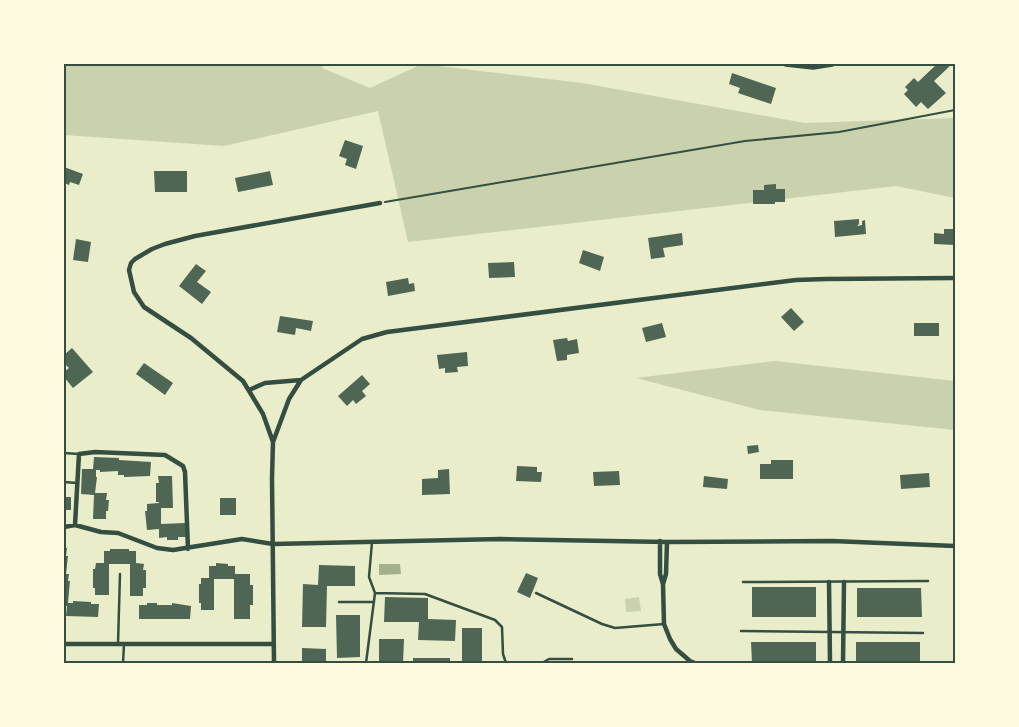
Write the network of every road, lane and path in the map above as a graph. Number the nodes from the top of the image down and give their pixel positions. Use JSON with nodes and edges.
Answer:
{"nodes":[{"id":1,"x":786,"y":64,"type":"edge"},
{"id":2,"x":832,"y":64,"type":"edge"},
{"id":3,"x":955,"y":110,"type":"edge"},
{"id":4,"x":380,"y":203,"type":"joint"},
{"id":5,"x":955,"y":278,"type":"edge"},
{"id":6,"x":301,"y":380,"type":"junction"},
{"id":7,"x":249,"y":390,"type":"junction"},
{"id":8,"x":273,"y":442,"type":"junction"},
{"id":9,"x":64,"y":453,"type":"edge"},
{"id":10,"x":79,"y":454,"type":"junction"},
{"id":11,"x":64,"y":482,"type":"edge"},
{"id":12,"x":77,"y":482,"type":"junction"},
{"id":13,"x":76,"y":525,"type":"junction"},
{"id":14,"x":64,"y":527,"type":"edge"},
{"id":15,"x":372,"y":541,"type":"junction"},
{"id":16,"x":660,"y":541,"type":"junction"},
{"id":17,"x":667,"y":542,"type":"junction"},
{"id":18,"x":273,"y":544,"type":"junction"},
{"id":19,"x":955,"y":546,"type":"edge"},
{"id":20,"x":188,"y":549,"type":"junction"},
{"id":21,"x":120,"y":574,"type":"dead end"},
{"id":22,"x":928,"y":581,"type":"dead end"},
{"id":23,"x":742,"y":582,"type":"dead end"},
{"id":24,"x":829,"y":582,"type":"junction"},
{"id":25,"x":844,"y":582,"type":"junction"},
{"id":26,"x":663,"y":584,"type":"junction"},
{"id":27,"x":375,"y":593,"type":"junction"},
{"id":28,"x":536,"y":593,"type":"dead end"},
{"id":29,"x":340,"y":602,"type":"dead end"},
{"id":30,"x":374,"y":602,"type":"junction"},
{"id":31,"x":664,"y":624,"type":"junction"},
{"id":32,"x":741,"y":631,"type":"dead end"},
{"id":33,"x":829,"y":632,"type":"junction"},
{"id":34,"x":844,"y":632,"type":"junction"},
{"id":35,"x":923,"y":633,"type":"dead end"},
{"id":36,"x":64,"y":644,"type":"edge"},
{"id":37,"x":121,"y":644,"type":"junction"},
{"id":38,"x":274,"y":644,"type":"junction"},
{"id":39,"x":572,"y":659,"type":"dead end"},
{"id":40,"x":123,"y":663,"type":"edge"},
{"id":41,"x":274,"y":663,"type":"edge"},
{"id":42,"x":366,"y":663,"type":"edge"},
{"id":43,"x":506,"y":663,"type":"edge"},
{"id":44,"x":542,"y":663,"type":"edge"},
{"id":45,"x":695,"y":663,"type":"edge"},
{"id":46,"x":830,"y":663,"type":"edge"},
{"id":47,"x":843,"y":663,"type":"edge"}],
"edges":[{"from":1,"to":2,"type":"street"},
{"from":3,"to":4,"type":"path"},
{"from":4,"to":7,"type":"street"},
{"from":5,"to":6,"type":"street"},
{"from":6,"to":7,"type":"street"},
{"from":6,"to":8,"type":"street"},
{"from":7,"to":8,"type":"street"},
{"from":8,"to":18,"type":"street"},
{"from":9,"to":10,"type":"lane"},
{"from":10,"to":12,"type":"street"},
{"from":10,"to":20,"type":"street"},
{"from":11,"to":12,"type":"lane"},
{"from":12,"to":13,"type":"street"},
{"from":13,"to":14,"type":"street"},
{"from":13,"to":20,"type":"street"},
{"from":15,"to":16,"type":"street"},
{"from":15,"to":18,"type":"street"},
{"from":15,"to":27,"type":"lane"},
{"from":16,"to":17,"type":"street"},
{"from":16,"to":26,"type":"street"},
{"from":17,"to":19,"type":"street"},
{"from":17,"to":26,"type":"street"},
{"from":18,"to":20,"type":"street"},
{"from":18,"to":38,"type":"street"},
{"from":21,"to":37,"type":"lane"},
{"from":22,"to":25,"type":"lane"},
{"from":23,"to":24,"type":"lane"},
{"from":24,"to":25,"type":"lane"},
{"from":24,"to":33,"type":"street"},
{"from":25,"to":34,"type":"street"},
{"from":26,"to":31,"type":"street"},
{"from":27,"to":30,"type":"lane"},
{"from":27,"to":43,"type":"lane"},
{"from":28,"to":31,"type":"lane"},
{"from":29,"to":30,"type":"lane"},
{"from":30,"to":42,"type":"lane"},
{"from":31,"to":45,"type":"street"},
{"from":32,"to":33,"type":"lane"},
{"from":33,"to":34,"type":"lane"},
{"from":33,"to":46,"type":"street"},
{"from":34,"to":35,"type":"lane"},
{"from":34,"to":47,"type":"street"},
{"from":36,"to":37,"type":"street"},
{"from":37,"to":38,"type":"street"},
{"from":37,"to":40,"type":"lane"},
{"from":38,"to":41,"type":"street"},
{"from":39,"to":44,"type":"lane"}]}
